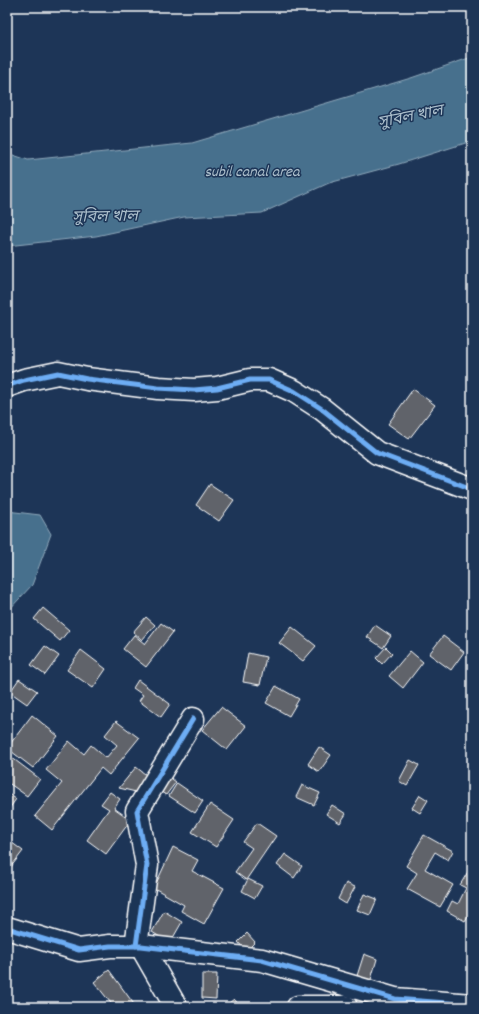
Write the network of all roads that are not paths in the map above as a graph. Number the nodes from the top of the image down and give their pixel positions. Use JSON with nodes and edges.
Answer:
{"nodes":[{"id":1,"x":7,"y":386,"type":"edge"},
{"id":2,"x":472,"y":489,"type":"edge"},
{"id":3,"x":192,"y":719,"type":"dead end"},
{"id":4,"x":7,"y":928,"type":"edge"},
{"id":5,"x":139,"y":946,"type":"junction"},
{"id":6,"x":395,"y":999,"type":"junction"},
{"id":7,"x":472,"y":1005,"type":"edge"},
{"id":8,"x":176,"y":1007,"type":"edge"},
{"id":9,"x":298,"y":1007,"type":"edge"},
{"id":10,"x":346,"y":1007,"type":"edge"},
{"id":11,"x":373,"y":1007,"type":"edge"}],
"edges":[{"from":1,"to":2,"type":"street"},
{"from":3,"to":5,"type":"street"},
{"from":4,"to":5,"type":"street"},
{"from":5,"to":6,"type":"street"},
{"from":5,"to":8,"type":"street"},
{"from":6,"to":7,"type":"street"},
{"from":6,"to":11,"type":"street"},
{"from":9,"to":10,"type":"street"}]}
